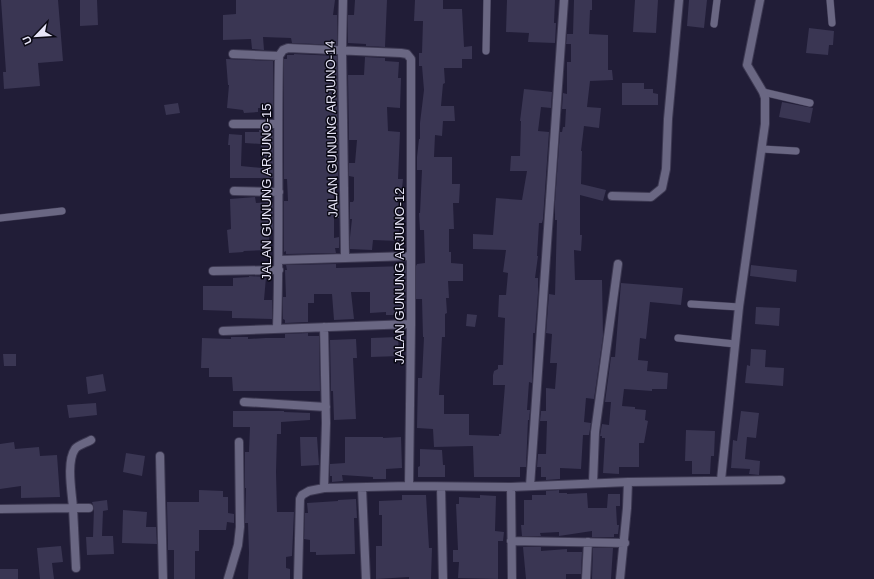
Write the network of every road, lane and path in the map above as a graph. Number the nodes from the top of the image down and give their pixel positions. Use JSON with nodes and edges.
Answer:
{"nodes":[{"id":1,"x":343,"y":0,"type":"edge"},
{"id":2,"x":487,"y":0,"type":"edge"},
{"id":3,"x":564,"y":0,"type":"edge"},
{"id":4,"x":679,"y":0,"type":"edge"},
{"id":5,"x":717,"y":0,"type":"edge"},
{"id":6,"x":760,"y":0,"type":"edge"},
{"id":7,"x":830,"y":0,"type":"edge"},
{"id":8,"x":832,"y":23,"type":"dead end"},
{"id":9,"x":714,"y":24,"type":"dead end"},
{"id":10,"x":342,"y":51,"type":"junction"},
{"id":11,"x":486,"y":51,"type":"dead end"},
{"id":12,"x":233,"y":54,"type":"dead end"},
{"id":13,"x":279,"y":56,"type":"junction"},
{"id":14,"x":763,"y":92,"type":"junction"},
{"id":15,"x":810,"y":103,"type":"dead end"},
{"id":16,"x":233,"y":124,"type":"dead end"},
{"id":17,"x":278,"y":124,"type":"junction"},
{"id":18,"x":762,"y":149,"type":"junction"},
{"id":19,"x":796,"y":151,"type":"dead end"},
{"id":20,"x":234,"y":191,"type":"dead end"},
{"id":21,"x":278,"y":192,"type":"junction"},
{"id":22,"x":612,"y":196,"type":"dead end"},
{"id":23,"x":62,"y":211,"type":"dead end"},
{"id":24,"x":0,"y":218,"type":"edge"},
{"id":25,"x":411,"y":256,"type":"junction"},
{"id":26,"x":345,"y":258,"type":"junction"},
{"id":27,"x":279,"y":260,"type":"junction"},
{"id":28,"x":618,"y":264,"type":"dead end"},
{"id":29,"x":279,"y":270,"type":"junction"},
{"id":30,"x":213,"y":271,"type":"dead end"},
{"id":31,"x":692,"y":304,"type":"dead end"},
{"id":32,"x":739,"y":307,"type":"junction"},
{"id":33,"x":412,"y":324,"type":"junction"},
{"id":34,"x":324,"y":327,"type":"junction"},
{"id":35,"x":277,"y":328,"type":"junction"},
{"id":36,"x":222,"y":330,"type":"dead end"},
{"id":37,"x":678,"y":338,"type":"dead end"},
{"id":38,"x":735,"y":344,"type":"junction"},
{"id":39,"x":244,"y":402,"type":"dead end"},
{"id":40,"x":326,"y":407,"type":"junction"},
{"id":41,"x":91,"y":440,"type":"dead end"},
{"id":42,"x":238,"y":442,"type":"dead end"},
{"id":43,"x":160,"y":456,"type":"dead end"},
{"id":44,"x":721,"y":480,"type":"junction"},
{"id":45,"x":781,"y":480,"type":"dead end"},
{"id":46,"x":628,"y":482,"type":"junction"},
{"id":47,"x":593,"y":483,"type":"junction"},
{"id":48,"x":409,"y":486,"type":"junction"},
{"id":49,"x":530,"y":486,"type":"junction"},
{"id":50,"x":441,"y":487,"type":"junction"},
{"id":51,"x":511,"y":487,"type":"junction"},
{"id":52,"x":324,"y":488,"type":"junction"},
{"id":53,"x":362,"y":488,"type":"junction"},
{"id":54,"x":73,"y":508,"type":"junction"},
{"id":55,"x":89,"y":508,"type":"dead end"},
{"id":56,"x":0,"y":509,"type":"edge"},
{"id":57,"x":511,"y":541,"type":"junction"},
{"id":58,"x":588,"y":542,"type":"junction"},
{"id":59,"x":625,"y":543,"type":"junction"},
{"id":60,"x":76,"y":568,"type":"dead end"},
{"id":61,"x":163,"y":579,"type":"edge"},
{"id":62,"x":228,"y":579,"type":"edge"},
{"id":63,"x":298,"y":579,"type":"edge"},
{"id":64,"x":366,"y":579,"type":"edge"},
{"id":65,"x":443,"y":579,"type":"edge"},
{"id":66,"x":512,"y":579,"type":"edge"},
{"id":67,"x":586,"y":579,"type":"edge"},
{"id":68,"x":620,"y":579,"type":"edge"}],
"edges":[{"from":1,"to":10,"type":"street","name":"JALAN GUNUNG ARJUNO-14"},
{"from":2,"to":11,"type":"lane"},
{"from":3,"to":49,"type":"street"},
{"from":4,"to":22,"type":"street"},
{"from":5,"to":9,"type":"lane"},
{"from":6,"to":14,"type":"street"},
{"from":7,"to":8,"type":"lane"},
{"from":10,"to":13,"type":"street"},
{"from":10,"to":25,"type":"street","name":"JALAN GUNUNG ARJUNO-12"},
{"from":10,"to":26,"type":"street","name":"JALAN GUNUNG ARJUNO-14"},
{"from":12,"to":13,"type":"street"},
{"from":13,"to":17,"type":"street","name":"JALAN GUNUNG ARJUNO-15"},
{"from":14,"to":15,"type":"lane"},
{"from":14,"to":18,"type":"street"},
{"from":16,"to":17,"type":"street"},
{"from":17,"to":21,"type":"street","name":"JALAN GUNUNG ARJUNO-15"},
{"from":18,"to":19,"type":"lane"},
{"from":18,"to":32,"type":"street"},
{"from":20,"to":21,"type":"street"},
{"from":21,"to":27,"type":"street","name":"JALAN GUNUNG ARJUNO-15"},
{"from":23,"to":24,"type":"lane"},
{"from":25,"to":26,"type":"street"},
{"from":25,"to":33,"type":"street","name":"JALAN GUNUNG ARJUNO-12"},
{"from":26,"to":27,"type":"street"},
{"from":27,"to":29,"type":"street","name":"JALAN GUNUNG ARJUNO-15"},
{"from":28,"to":47,"type":"street"},
{"from":29,"to":30,"type":"street"},
{"from":29,"to":35,"type":"street","name":"JALAN GUNUNG ARJUNO-15"},
{"from":31,"to":32,"type":"lane"},
{"from":32,"to":38,"type":"street"},
{"from":33,"to":34,"type":"street"},
{"from":33,"to":48,"type":"street","name":"JALAN GUNUNG ARJUNO-12"},
{"from":34,"to":35,"type":"street"},
{"from":34,"to":40,"type":"street"},
{"from":35,"to":36,"type":"street"},
{"from":37,"to":38,"type":"lane"},
{"from":38,"to":44,"type":"street"},
{"from":39,"to":40,"type":"street"},
{"from":40,"to":52,"type":"street"},
{"from":41,"to":54,"type":"street"},
{"from":42,"to":62,"type":"street"},
{"from":43,"to":61,"type":"street"},
{"from":44,"to":45,"type":"street"},
{"from":44,"to":46,"type":"street"},
{"from":46,"to":47,"type":"street"},
{"from":46,"to":59,"type":"street"},
{"from":47,"to":49,"type":"street"},
{"from":48,"to":50,"type":"street"},
{"from":48,"to":53,"type":"street"},
{"from":49,"to":51,"type":"street"},
{"from":50,"to":51,"type":"street"},
{"from":50,"to":65,"type":"street"},
{"from":51,"to":57,"type":"street"},
{"from":52,"to":53,"type":"street"},
{"from":52,"to":63,"type":"street"},
{"from":53,"to":64,"type":"street"},
{"from":54,"to":55,"type":"street"},
{"from":54,"to":56,"type":"street"},
{"from":54,"to":60,"type":"street"},
{"from":57,"to":58,"type":"street"},
{"from":57,"to":66,"type":"street"},
{"from":58,"to":59,"type":"street"},
{"from":58,"to":67,"type":"street"},
{"from":59,"to":68,"type":"street"}]}
